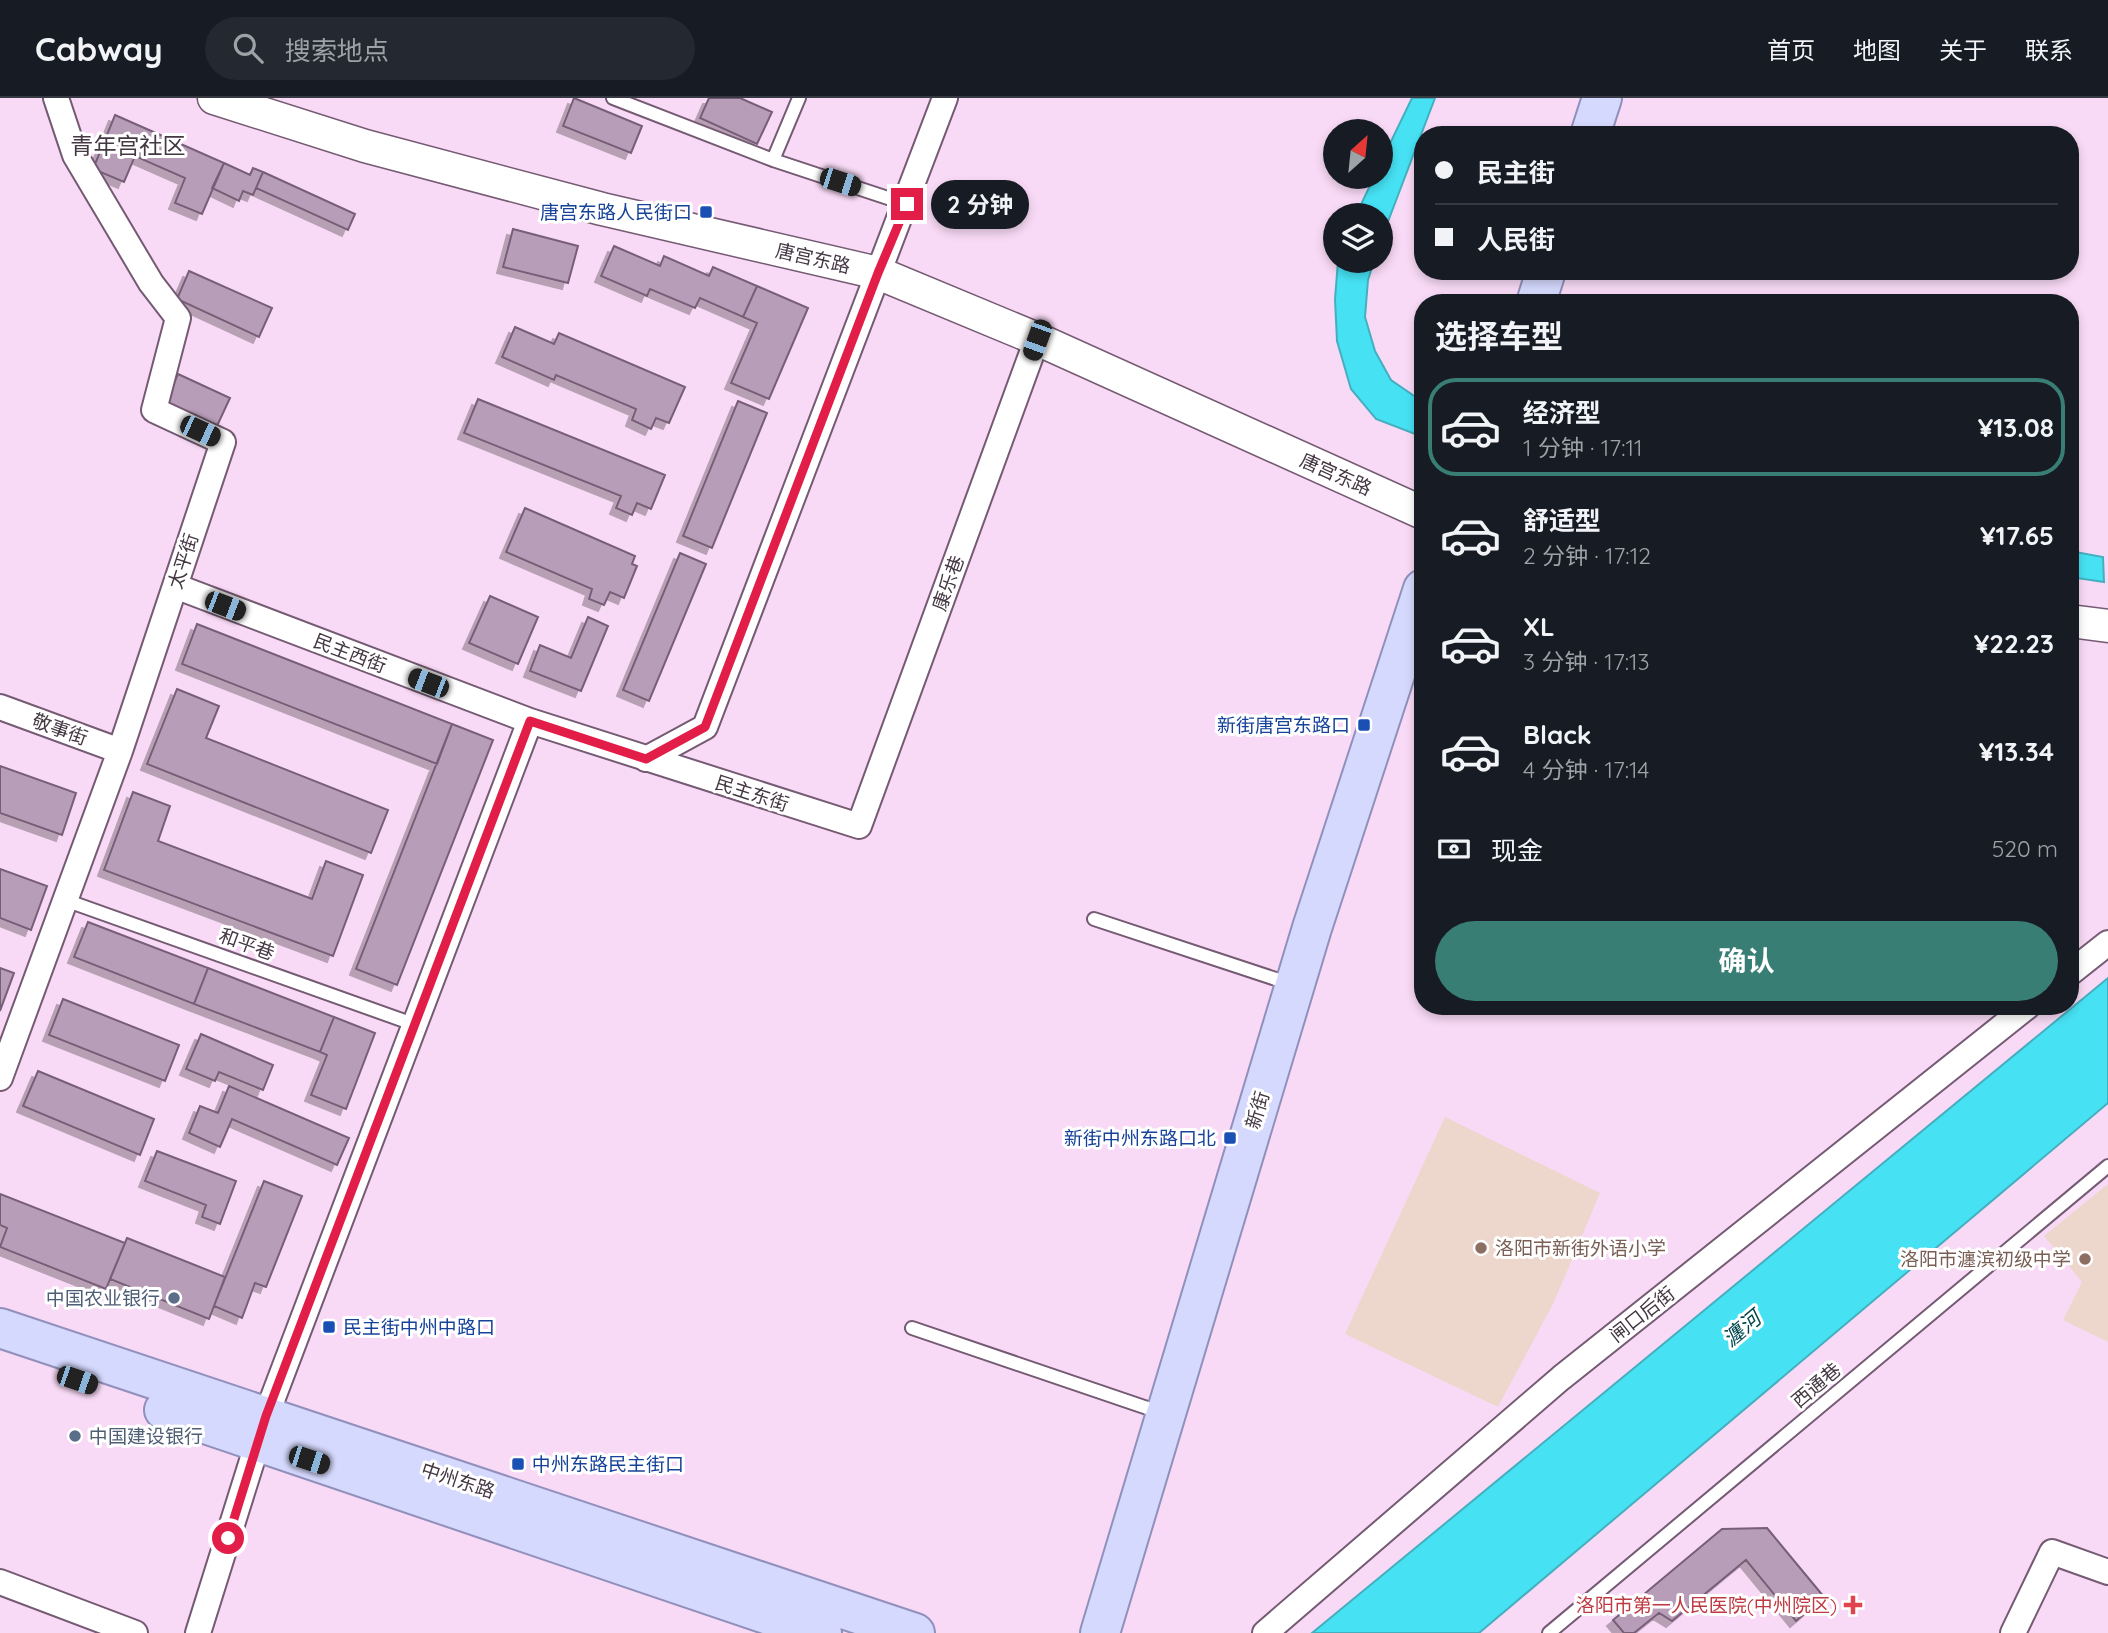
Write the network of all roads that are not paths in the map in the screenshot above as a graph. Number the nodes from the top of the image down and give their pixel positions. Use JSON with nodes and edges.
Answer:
{"nodes":[{"id":1,"x":56,"y":98,"type":"edge"},
{"id":2,"x":214,"y":98,"type":"edge"},
{"id":3,"x":613,"y":98,"type":"edge"},
{"id":4,"x":799,"y":98,"type":"edge"},
{"id":5,"x":945,"y":98,"type":"edge"},
{"id":6,"x":1580,"y":98,"type":"edge"},
{"id":7,"x":1602,"y":98,"type":"edge"},
{"id":8,"x":1572,"y":126,"type":"edge"},
{"id":9,"x":1593,"y":126,"type":"edge"},
{"id":10,"x":773,"y":160,"type":"junction"},
{"id":11,"x":907,"y":204,"type":"junction"},
{"id":12,"x":878,"y":273,"type":"junction"},
{"id":13,"x":1037,"y":340,"type":"junction"},
{"id":14,"x":1414,"y":509,"type":"edge"},
{"id":15,"x":175,"y":586,"type":"junction"},
{"id":16,"x":1414,"y":617,"type":"edge"},
{"id":17,"x":2079,"y":622,"type":"edge"},
{"id":18,"x":2108,"y":626,"type":"edge"},
{"id":19,"x":1414,"y":679,"type":"edge"},
{"id":20,"x":0,"y":707,"type":"edge"},
{"id":21,"x":530,"y":721,"type":"junction"},
{"id":22,"x":120,"y":751,"type":"junction"},
{"id":23,"x":646,"y":759,"type":"junction"},
{"id":24,"x":859,"y":826,"type":"joint"},
{"id":25,"x":65,"y":900,"type":"junction"},
{"id":26,"x":1094,"y":919,"type":"dead end"},
{"id":27,"x":2108,"y":943,"type":"edge"},
{"id":28,"x":2079,"y":966,"type":"edge"},
{"id":29,"x":1295,"y":985,"type":"junction"},
{"id":30,"x":2017,"y":1015,"type":"edge"},
{"id":31,"x":416,"y":1025,"type":"junction"},
{"id":32,"x":0,"y":1078,"type":"edge"},
{"id":33,"x":2108,"y":1166,"type":"edge"},
{"id":34,"x":0,"y":1328,"type":"edge"},
{"id":35,"x":912,"y":1328,"type":"dead end"},
{"id":36,"x":0,"y":1352,"type":"edge"},
{"id":37,"x":1166,"y":1414,"type":"junction"},
{"id":38,"x":262,"y":1429,"type":"junction"},
{"id":39,"x":2108,"y":1572,"type":"edge"},
{"id":40,"x":0,"y":1582,"type":"edge"},
{"id":41,"x":135,"y":1633,"type":"edge"},
{"id":42,"x":198,"y":1633,"type":"edge"},
{"id":43,"x":822,"y":1633,"type":"edge"},
{"id":44,"x":915,"y":1633,"type":"edge"},
{"id":45,"x":1100,"y":1633,"type":"edge"},
{"id":46,"x":1124,"y":1633,"type":"edge"},
{"id":47,"x":1265,"y":1633,"type":"edge"},
{"id":48,"x":1549,"y":1633,"type":"edge"},
{"id":49,"x":2013,"y":1633,"type":"edge"}],
"edges":[{"from":1,"to":15,"type":"street","name":"太平街"},
{"from":2,"to":12,"type":"street","name":"唐宫东路"},
{"from":3,"to":10,"type":"lane"},
{"from":4,"to":10,"type":"lane"},
{"from":5,"to":11,"type":"street"},
{"from":6,"to":8,"type":"main road"},
{"from":7,"to":9,"type":"main road"},
{"from":10,"to":11,"type":"lane"},
{"from":11,"to":12,"type":"street"},
{"from":12,"to":13,"type":"street","name":"唐宫东路"},
{"from":12,"to":23,"type":"street"},
{"from":13,"to":14,"type":"street","name":"唐宫东路"},
{"from":13,"to":24,"type":"street","name":"康乐巷"},
{"from":15,"to":21,"type":"street","name":"民主西街"},
{"from":15,"to":22,"type":"street","name":"太平街"},
{"from":16,"to":29,"type":"main road","name":"新街"},
{"from":17,"to":18,"type":"street"},
{"from":19,"to":46,"type":"main road","name":"新街"},
{"from":20,"to":22,"type":"street","name":"敬事街"},
{"from":21,"to":23,"type":"street","name":"民主西街"},
{"from":21,"to":31,"type":"street"},
{"from":22,"to":25,"type":"street","name":"太平街"},
{"from":23,"to":24,"type":"street","name":"民主东街"},
{"from":25,"to":31,"type":"lane","name":"和平巷"},
{"from":25,"to":32,"type":"street","name":"太平街"},
{"from":26,"to":29,"type":"lane"},
{"from":27,"to":28,"type":"street"},
{"from":29,"to":37,"type":"main road","name":"新街"},
{"from":30,"to":47,"type":"street","name":"闸口后街"},
{"from":31,"to":38,"type":"street"},
{"from":33,"to":48,"type":"lane","name":"西通巷"},
{"from":34,"to":38,"type":"main road","name":"中州东路"},
{"from":35,"to":37,"type":"lane"},
{"from":36,"to":38,"type":"main road","name":"中州东路"},
{"from":37,"to":45,"type":"main road","name":"新街"},
{"from":38,"to":42,"type":"street"},
{"from":38,"to":43,"type":"main road","name":"中州东路"},
{"from":38,"to":44,"type":"main road","name":"中州东路"},
{"from":39,"to":49,"type":"street"},
{"from":40,"to":41,"type":"street"}]}
